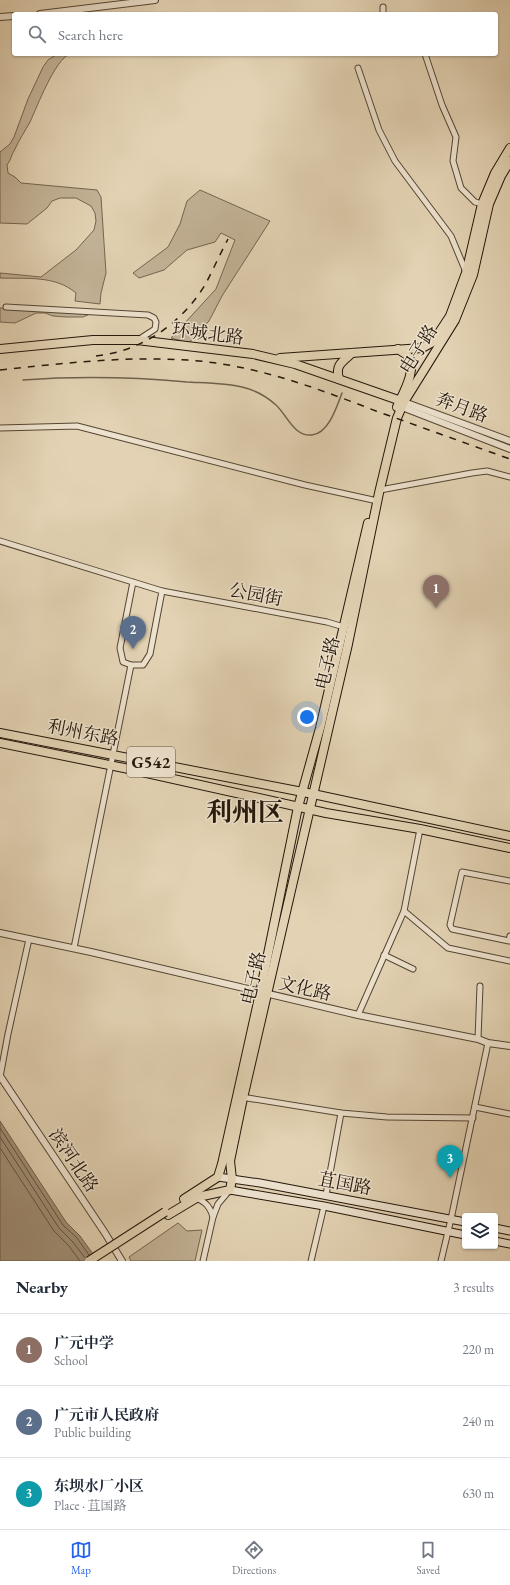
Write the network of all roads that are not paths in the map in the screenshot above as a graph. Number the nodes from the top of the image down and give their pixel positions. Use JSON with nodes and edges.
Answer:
{"nodes":[{"id":1,"x":155,"y":0,"type":"edge"},
{"id":2,"x":383,"y":7,"type":"dead end"},
{"id":3,"x":56,"y":12,"type":"edge"},
{"id":4,"x":383,"y":12,"type":"edge"},
{"id":5,"x":12,"y":16,"type":"edge"},
{"id":6,"x":0,"y":17,"type":"edge"},
{"id":7,"x":427,"y":56,"type":"edge"},
{"id":8,"x":358,"y":68,"type":"dead end"},
{"id":9,"x":510,"y":148,"type":"edge"},
{"id":10,"x":510,"y":162,"type":"edge"},
{"id":11,"x":482,"y":204,"type":"junction"},
{"id":12,"x":466,"y":273,"type":"junction"},
{"id":13,"x":6,"y":307,"type":"dead end"},
{"id":14,"x":137,"y":340,"type":"junction"},
{"id":15,"x":0,"y":349,"type":"edge"},
{"id":16,"x":398,"y":349,"type":"junction"},
{"id":17,"x":352,"y":353,"type":"junction"},
{"id":18,"x":272,"y":358,"type":"junction"},
{"id":19,"x":339,"y":379,"type":"junction"},
{"id":20,"x":408,"y":381,"type":"junction"},
{"id":21,"x":389,"y":396,"type":"junction"},
{"id":22,"x":402,"y":403,"type":"junction"},
{"id":23,"x":0,"y":428,"type":"edge"},
{"id":24,"x":510,"y":441,"type":"edge"},
{"id":25,"x":510,"y":449,"type":"edge"},
{"id":26,"x":510,"y":477,"type":"edge"},
{"id":27,"x":380,"y":490,"type":"junction"},
{"id":28,"x":373,"y":500,"type":"junction"},
{"id":29,"x":0,"y":541,"type":"edge"},
{"id":30,"x":133,"y":582,"type":"junction"},
{"id":31,"x":162,"y":591,"type":"junction"},
{"id":32,"x":344,"y":627,"type":"junction"},
{"id":33,"x":131,"y":665,"type":"junction"},
{"id":34,"x":0,"y":733,"type":"edge"},
{"id":35,"x":0,"y":743,"type":"edge"},
{"id":36,"x":113,"y":754,"type":"junction"},
{"id":37,"x":111,"y":765,"type":"junction"},
{"id":38,"x":301,"y":792,"type":"junction"},
{"id":39,"x":314,"y":794,"type":"junction"},
{"id":40,"x":298,"y":807,"type":"junction"},
{"id":41,"x":310,"y":809,"type":"junction"},
{"id":42,"x":420,"y":829,"type":"junction"},
{"id":43,"x":510,"y":836,"type":"edge"},
{"id":44,"x":510,"y":848,"type":"edge"},
{"id":45,"x":510,"y":881,"type":"edge"},
{"id":46,"x":404,"y":910,"type":"junction"},
{"id":47,"x":0,"y":933,"type":"edge"},
{"id":48,"x":510,"y":936,"type":"edge"},
{"id":49,"x":29,"y":939,"type":"junction"},
{"id":50,"x":74,"y":948,"type":"junction"},
{"id":51,"x":384,"y":954,"type":"junction"},
{"id":52,"x":510,"y":962,"type":"edge"},
{"id":53,"x":413,"y":969,"type":"dead end"},
{"id":54,"x":480,"y":986,"type":"dead end"},
{"id":55,"x":263,"y":993,"type":"junction"},
{"id":56,"x":358,"y":1015,"type":"junction"},
{"id":57,"x":478,"y":1039,"type":"junction"},
{"id":58,"x":488,"y":1043,"type":"junction"},
{"id":59,"x":510,"y":1046,"type":"edge"},
{"id":60,"x":0,"y":1077,"type":"edge"},
{"id":61,"x":240,"y":1097,"type":"junction"},
{"id":62,"x":475,"y":1107,"type":"junction"},
{"id":63,"x":341,"y":1113,"type":"junction"},
{"id":64,"x":510,"y":1114,"type":"edge"},
{"id":65,"x":473,"y":1118,"type":"junction"},
{"id":66,"x":218,"y":1177,"type":"junction"},
{"id":67,"x":232,"y":1180,"type":"junction"},
{"id":68,"x":230,"y":1190,"type":"junction"},
{"id":69,"x":326,"y":1195,"type":"junction"},
{"id":70,"x":196,"y":1198,"type":"junction"},
{"id":71,"x":324,"y":1206,"type":"junction"},
{"id":72,"x":166,"y":1214,"type":"junction"},
{"id":73,"x":213,"y":1218,"type":"junction"},
{"id":74,"x":452,"y":1219,"type":"junction"},
{"id":75,"x":462,"y":1221,"type":"edge"},
{"id":76,"x":498,"y":1229,"type":"edge"},
{"id":77,"x":448,"y":1231,"type":"junction"},
{"id":78,"x":510,"y":1231,"type":"edge"},
{"id":79,"x":462,"y":1234,"type":"edge"},
{"id":80,"x":498,"y":1242,"type":"edge"},
{"id":81,"x":510,"y":1244,"type":"edge"},
{"id":82,"x":89,"y":1261,"type":"edge"},
{"id":83,"x":97,"y":1261,"type":"edge"},
{"id":84,"x":122,"y":1261,"type":"edge"},
{"id":85,"x":203,"y":1261,"type":"edge"},
{"id":86,"x":312,"y":1261,"type":"edge"},
{"id":87,"x":441,"y":1261,"type":"edge"}],
"edges":[{"from":1,"to":3,"type":"street"},
{"from":2,"to":4,"type":"street"},
{"from":5,"to":6,"type":"street"},
{"from":7,"to":11,"type":"street"},
{"from":8,"to":12,"type":"street"},
{"from":9,"to":11,"type":"main road","name":"电子路"},
{"from":10,"to":22,"type":"main road","name":"电子路"},
{"from":11,"to":12,"type":"main road","name":"电子路"},
{"from":12,"to":16,"type":"main road","name":"电子路"},
{"from":13,"to":14,"type":"street"},
{"from":14,"to":15,"type":"main road","name":"环城北路"},
{"from":14,"to":18,"type":"main road","name":"环城北路"},
{"from":16,"to":17,"type":"main road","name":"电子路"},
{"from":16,"to":20,"type":"main road"},
{"from":17,"to":18,"type":"main road","name":"电子路"},
{"from":17,"to":19,"type":"main road"},
{"from":18,"to":19,"type":"main road","name":"环城北路"},
{"from":19,"to":21,"type":"main road","name":"环城北路"},
{"from":20,"to":21,"type":"main road"},
{"from":20,"to":22,"type":"main road"},
{"from":21,"to":22,"type":"main road","name":"环城北路"},
{"from":22,"to":24,"type":"street","name":"奔月路"},
{"from":22,"to":25,"type":"street"},
{"from":22,"to":27,"type":"main road","name":"电子路"},
{"from":22,"to":28,"type":"main road","name":"电子路"},
{"from":23,"to":28,"type":"street"},
{"from":26,"to":27,"type":"street"},
{"from":27,"to":39,"type":"main road","name":"电子路"},
{"from":28,"to":32,"type":"main road","name":"电子路"},
{"from":29,"to":30,"type":"street"},
{"from":30,"to":31,"type":"street","name":"公园街"},
{"from":30,"to":33,"type":"street"},
{"from":31,"to":32,"type":"street","name":"公园街"},
{"from":31,"to":33,"type":"street"},
{"from":32,"to":38,"type":"main road","name":"电子路"},
{"from":33,"to":36,"type":"street"},
{"from":34,"to":36,"type":"main road","name":"利州东路","number":"G542"},
{"from":35,"to":37,"type":"main road","name":"利州东路","number":"G542"},
{"from":36,"to":37,"type":"street"},
{"from":36,"to":38,"type":"main road","name":"利州东路","number":"G542"},
{"from":37,"to":40,"type":"main road","name":"利州东路","number":"G542"},
{"from":37,"to":50,"type":"street"},
{"from":38,"to":39,"type":"main road","number":"G542"},
{"from":38,"to":40,"type":"main road","name":"电子路"},
{"from":39,"to":41,"type":"main road","name":"电子路"},
{"from":39,"to":43,"type":"main road","number":"G542"},
{"from":40,"to":41,"type":"main road","number":"G542"},
{"from":40,"to":55,"type":"main road","name":"电子路"},
{"from":41,"to":42,"type":"main road","number":"G542"},
{"from":41,"to":55,"type":"main road","name":"电子路"},
{"from":42,"to":44,"type":"main road","number":"G542"},
{"from":42,"to":46,"type":"street"},
{"from":45,"to":48,"type":"street"},
{"from":46,"to":51,"type":"street"},
{"from":46,"to":52,"type":"street"},
{"from":47,"to":49,"type":"street","name":"文化路"},
{"from":49,"to":50,"type":"street","name":"文化路"},
{"from":49,"to":60,"type":"street"},
{"from":50,"to":55,"type":"street","name":"文化路"},
{"from":51,"to":53,"type":"street"},
{"from":51,"to":56,"type":"street"},
{"from":54,"to":57,"type":"street"},
{"from":55,"to":56,"type":"street","name":"文化路"},
{"from":55,"to":61,"type":"main road","name":"电子路"},
{"from":56,"to":57,"type":"street","name":"文化路"},
{"from":57,"to":58,"type":"street","name":"文化路"},
{"from":58,"to":59,"type":"street","name":"文化路"},
{"from":58,"to":62,"type":"street"},
{"from":60,"to":84,"type":"street","name":"滨河北路"},
{"from":61,"to":63,"type":"street"},
{"from":61,"to":66,"type":"main road","name":"电子路"},
{"from":61,"to":67,"type":"main road","name":"电子路"},
{"from":62,"to":64,"type":"street"},
{"from":62,"to":65,"type":"street"},
{"from":63,"to":65,"type":"street"},
{"from":63,"to":69,"type":"street"},
{"from":65,"to":74,"type":"street"},
{"from":66,"to":67,"type":"main road","name":"苴国路"},
{"from":66,"to":72,"type":"main road"},
{"from":67,"to":68,"type":"main road","name":"电子路"},
{"from":67,"to":69,"type":"main road","name":"苴国路"},
{"from":68,"to":70,"type":"main road"},
{"from":68,"to":71,"type":"main road","name":"苴国路"},
{"from":68,"to":73,"type":"street"},
{"from":69,"to":74,"type":"main road","name":"苴国路"},
{"from":70,"to":72,"type":"main road"},
{"from":70,"to":73,"type":"street"},
{"from":71,"to":77,"type":"main road","name":"苴国路"},
{"from":71,"to":86,"type":"street"},
{"from":72,"to":82,"type":"main road","bridge":true},
{"from":72,"to":83,"type":"main road"},
{"from":73,"to":85,"type":"street"},
{"from":74,"to":75,"type":"main road","name":"苴国路"},
{"from":74,"to":77,"type":"street"},
{"from":76,"to":78,"type":"main road"},
{"from":77,"to":79,"type":"main road","name":"苴国路"},
{"from":77,"to":87,"type":"street"},
{"from":80,"to":81,"type":"main road"}]}
